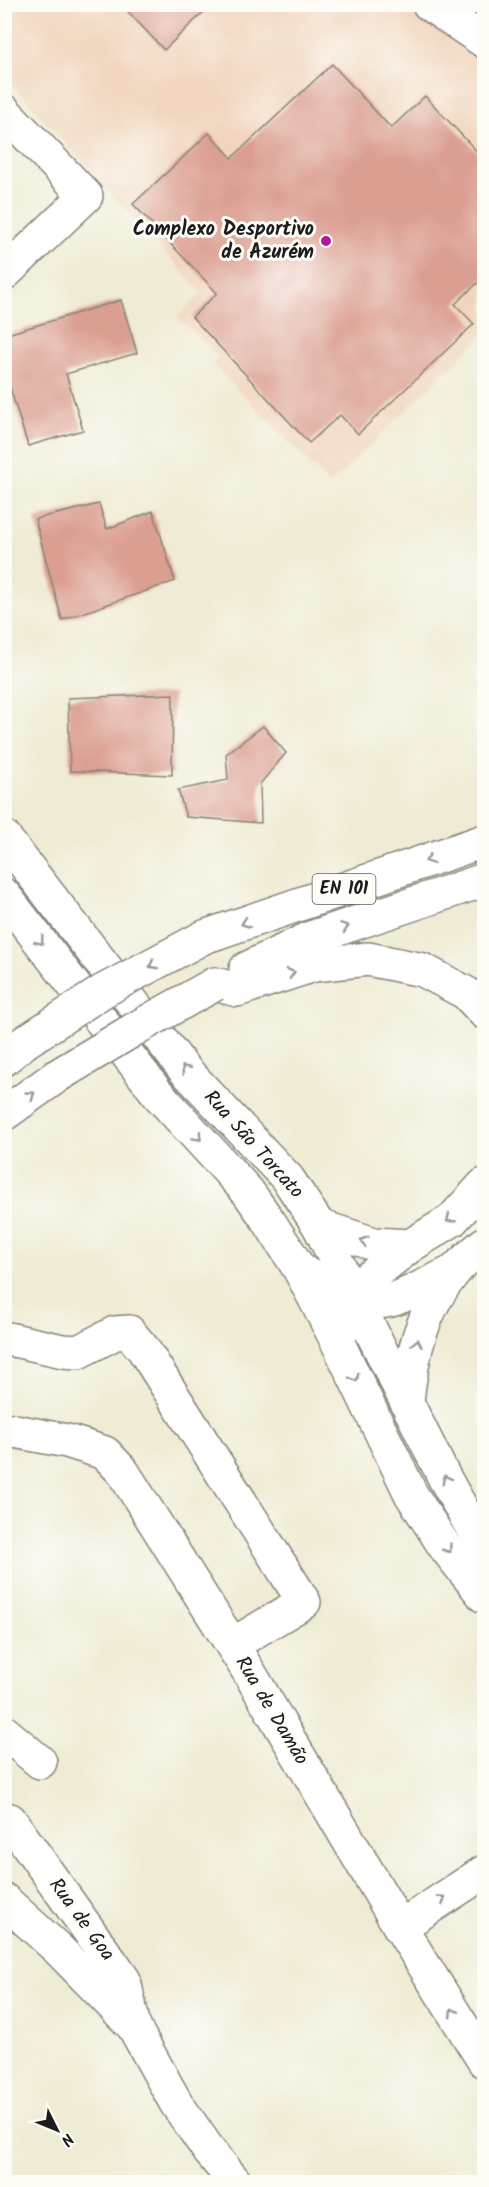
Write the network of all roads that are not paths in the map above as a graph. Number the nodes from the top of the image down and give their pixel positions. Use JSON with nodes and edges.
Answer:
{"nodes":[{"id":1,"x":429,"y":4,"type":"edge"},
{"id":2,"x":484,"y":41,"type":"edge"},
{"id":3,"x":4,"y":111,"type":"edge"},
{"id":4,"x":4,"y":274,"type":"edge"},
{"id":5,"x":4,"y":837,"type":"edge"},
{"id":6,"x":484,"y":841,"type":"edge"},
{"id":7,"x":484,"y":880,"type":"edge"},
{"id":8,"x":4,"y":895,"type":"edge"},
{"id":9,"x":215,"y":984,"type":"junction"},
{"id":10,"x":484,"y":1012,"type":"edge"},
{"id":11,"x":11,"y":1048,"type":"edge"},
{"id":12,"x":4,"y":1114,"type":"edge"},
{"id":13,"x":484,"y":1185,"type":"edge"},
{"id":14,"x":319,"y":1226,"type":"junction"},
{"id":15,"x":484,"y":1244,"type":"edge"},
{"id":16,"x":410,"y":1246,"type":"junction"},
{"id":17,"x":300,"y":1270,"type":"junction"},
{"id":18,"x":454,"y":1271,"type":"junction"},
{"id":19,"x":356,"y":1299,"type":"junction"},
{"id":20,"x":4,"y":1338,"type":"edge"},
{"id":21,"x":338,"y":1341,"type":"junction"},
{"id":22,"x":407,"y":1401,"type":"junction"},
{"id":23,"x":4,"y":1428,"type":"edge"},
{"id":24,"x":484,"y":1549,"type":"edge"},
{"id":25,"x":484,"y":1596,"type":"edge"},
{"id":26,"x":231,"y":1645,"type":"junction"},
{"id":27,"x":4,"y":1732,"type":"edge"},
{"id":28,"x":40,"y":1762,"type":"dead end"},
{"id":29,"x":10,"y":1820,"type":"dead end"},
{"id":30,"x":484,"y":1872,"type":"edge"},
{"id":31,"x":4,"y":1900,"type":"edge"},
{"id":32,"x":400,"y":1927,"type":"junction"},
{"id":33,"x":134,"y":2027,"type":"junction"},
{"id":34,"x":484,"y":2061,"type":"edge"},
{"id":35,"x":235,"y":2182,"type":"edge"}],
"edges":[{"from":1,"to":2,"type":"main road"},
{"from":3,"to":4,"type":"main road"},
{"from":14,"to":5,"type":"main road","name":"Rua São Torcato","one_way":true},
{"from":6,"to":11,"type":"main road","number":"EN 101","one_way":true,"bridge":true},
{"from":9,"to":7,"type":"main road","number":"EN 101","one_way":true},
{"from":8,"to":17,"type":"main road","name":"Rua São Torcato","one_way":true},
{"from":9,"to":10,"type":"main road","one_way":true},
{"from":12,"to":9,"type":"main road","number":"EN 101","one_way":true,"bridge":true},
{"from":13,"to":16,"type":"main road","one_way":true},
{"from":16,"to":14,"type":"main road","one_way":true},
{"from":14,"to":19,"type":"main road","name":"Rua São Torcato"},
{"from":15,"to":18,"type":"main road"},
{"from":16,"to":19,"type":"main road"},
{"from":17,"to":19,"type":"main road"},
{"from":17,"to":21,"type":"main road","name":"Rua São Torcato"},
{"from":18,"to":19,"type":"main road"},
{"from":22,"to":18,"type":"main road","one_way":true},
{"from":19,"to":21,"type":"main road"},
{"from":19,"to":22,"type":"main road","name":"Rua São Torcato"},
{"from":20,"to":26,"type":"main road"},
{"from":21,"to":25,"type":"main road","name":"Rua São Torcato","one_way":true},
{"from":24,"to":22,"type":"main road","name":"Rua São Torcato","one_way":true},
{"from":23,"to":26,"type":"main road","name":"Rua de Damão"},
{"from":26,"to":32,"type":"main road","name":"Rua de Damão"},
{"from":27,"to":28,"type":"main road"},
{"from":29,"to":33,"type":"main road","name":"Rua de Goa"},
{"from":32,"to":30,"type":"main road","one_way":true},
{"from":31,"to":33,"type":"main road","name":"Rua de Goa"},
{"from":34,"to":32,"type":"main road","name":"Rua de Damão","one_way":true},
{"from":33,"to":35,"type":"main road","name":"Rua de Goa"}]}
